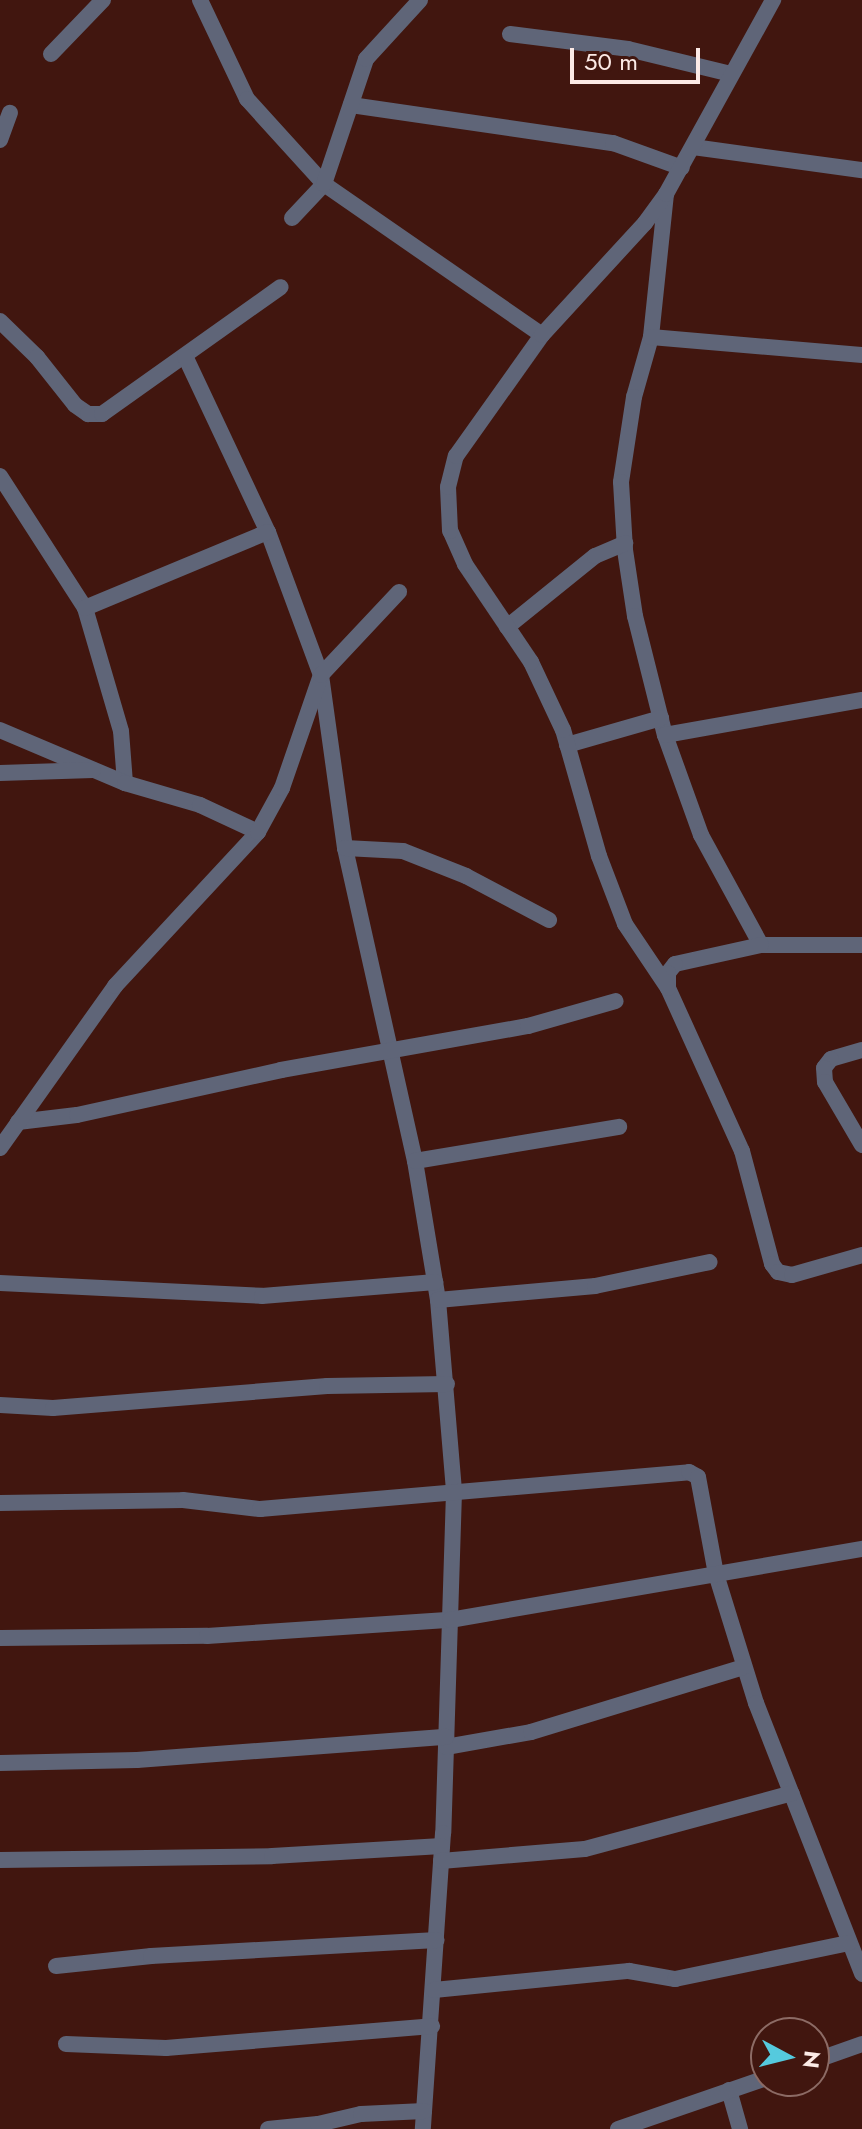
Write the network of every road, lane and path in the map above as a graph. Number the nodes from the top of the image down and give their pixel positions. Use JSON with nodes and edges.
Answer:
{"nodes":[{"id":1,"x":103,"y":0,"type":"edge"},
{"id":2,"x":200,"y":0,"type":"edge"},
{"id":3,"x":420,"y":0,"type":"edge"},
{"id":4,"x":773,"y":0,"type":"edge"},
{"id":5,"x":510,"y":34,"type":"dead end"},
{"id":6,"x":51,"y":54,"type":"dead end"},
{"id":7,"x":731,"y":74,"type":"junction"},
{"id":8,"x":351,"y":105,"type":"junction"},
{"id":9,"x":10,"y":113,"type":"dead end"},
{"id":10,"x":0,"y":140,"type":"edge"},
{"id":11,"x":693,"y":147,"type":"junction"},
{"id":12,"x":682,"y":168,"type":"junction"},
{"id":13,"x":862,"y":170,"type":"edge"},
{"id":14,"x":324,"y":184,"type":"junction"},
{"id":15,"x":666,"y":194,"type":"junction"},
{"id":16,"x":292,"y":218,"type":"dead end"},
{"id":17,"x":281,"y":287,"type":"dead end"},
{"id":18,"x":0,"y":321,"type":"edge"},
{"id":19,"x":542,"y":335,"type":"junction"},
{"id":20,"x":651,"y":337,"type":"junction"},
{"id":21,"x":862,"y":355,"type":"edge"},
{"id":22,"x":185,"y":356,"type":"junction"},
{"id":23,"x":0,"y":476,"type":"edge"},
{"id":24,"x":268,"y":532,"type":"junction"},
{"id":25,"x":625,"y":543,"type":"junction"},
{"id":26,"x":399,"y":592,"type":"dead end"},
{"id":27,"x":85,"y":608,"type":"junction"},
{"id":28,"x":507,"y":627,"type":"junction"},
{"id":29,"x":321,"y":675,"type":"junction"},
{"id":30,"x":862,"y":700,"type":"edge"},
{"id":31,"x":661,"y":718,"type":"junction"},
{"id":32,"x":0,"y":730,"type":"edge"},
{"id":33,"x":665,"y":735,"type":"junction"},
{"id":34,"x":567,"y":745,"type":"junction"},
{"id":35,"x":99,"y":770,"type":"junction"},
{"id":36,"x":0,"y":773,"type":"edge"},
{"id":37,"x":125,"y":783,"type":"junction"},
{"id":38,"x":258,"y":832,"type":"junction"},
{"id":39,"x":345,"y":848,"type":"junction"},
{"id":40,"x":549,"y":920,"type":"dead end"},
{"id":41,"x":761,"y":945,"type":"junction"},
{"id":42,"x":862,"y":945,"type":"edge"},
{"id":43,"x":668,"y":988,"type":"junction"},
{"id":44,"x":616,"y":1001,"type":"dead end"},
{"id":45,"x":862,"y":1050,"type":"edge"},
{"id":46,"x":390,"y":1052,"type":"junction"},
{"id":47,"x":18,"y":1122,"type":"junction"},
{"id":48,"x":619,"y":1127,"type":"dead end"},
{"id":49,"x":862,"y":1145,"type":"edge"},
{"id":50,"x":0,"y":1148,"type":"edge"},
{"id":51,"x":415,"y":1161,"type":"junction"},
{"id":52,"x":862,"y":1255,"type":"edge"},
{"id":53,"x":710,"y":1262,"type":"dead end"},
{"id":54,"x":435,"y":1282,"type":"junction"},
{"id":55,"x":0,"y":1283,"type":"edge"},
{"id":56,"x":438,"y":1300,"type":"junction"},
{"id":57,"x":447,"y":1384,"type":"junction"},
{"id":58,"x":0,"y":1405,"type":"edge"},
{"id":59,"x":454,"y":1492,"type":"junction"},
{"id":60,"x":0,"y":1503,"type":"edge"},
{"id":61,"x":862,"y":1549,"type":"edge"},
{"id":62,"x":716,"y":1574,"type":"junction"},
{"id":63,"x":450,"y":1620,"type":"junction"},
{"id":64,"x":0,"y":1638,"type":"edge"},
{"id":65,"x":743,"y":1667,"type":"junction"},
{"id":66,"x":446,"y":1742,"type":"junction"},
{"id":67,"x":0,"y":1763,"type":"edge"},
{"id":68,"x":792,"y":1793,"type":"junction"},
{"id":69,"x":442,"y":1853,"type":"junction"},
{"id":70,"x":0,"y":1860,"type":"edge"},
{"id":71,"x":437,"y":1940,"type":"junction"},
{"id":72,"x":849,"y":1943,"type":"junction"},
{"id":73,"x":56,"y":1966,"type":"dead end"},
{"id":74,"x":862,"y":1974,"type":"edge"},
{"id":75,"x":434,"y":1990,"type":"junction"},
{"id":76,"x":432,"y":2026,"type":"junction"},
{"id":77,"x":66,"y":2044,"type":"dead end"},
{"id":78,"x":862,"y":2044,"type":"edge"},
{"id":79,"x":830,"y":2055,"type":"edge"},
{"id":80,"x":750,"y":2083,"type":"edge"},
{"id":81,"x":729,"y":2090,"type":"junction"},
{"id":82,"x":424,"y":2111,"type":"junction"},
{"id":83,"x":268,"y":2129,"type":"edge"},
{"id":84,"x":423,"y":2129,"type":"edge"},
{"id":85,"x":618,"y":2129,"type":"edge"},
{"id":86,"x":740,"y":2129,"type":"edge"}],
"edges":[{"from":1,"to":6,"type":"street"},
{"from":2,"to":14,"type":"street"},
{"from":3,"to":8,"type":"street"},
{"from":4,"to":7,"type":"street"},
{"from":5,"to":7,"type":"street"},
{"from":7,"to":11,"type":"street"},
{"from":8,"to":12,"type":"street"},
{"from":8,"to":14,"type":"street"},
{"from":9,"to":10,"type":"street"},
{"from":11,"to":12,"type":"street"},
{"from":11,"to":13,"type":"street"},
{"from":12,"to":15,"type":"street"},
{"from":14,"to":16,"type":"street"},
{"from":14,"to":19,"type":"street"},
{"from":15,"to":19,"type":"street"},
{"from":15,"to":20,"type":"street"},
{"from":17,"to":22,"type":"street"},
{"from":18,"to":22,"type":"street"},
{"from":19,"to":28,"type":"street"},
{"from":20,"to":21,"type":"street"},
{"from":20,"to":25,"type":"street"},
{"from":22,"to":24,"type":"street"},
{"from":23,"to":27,"type":"street"},
{"from":24,"to":27,"type":"street"},
{"from":24,"to":29,"type":"street"},
{"from":25,"to":28,"type":"street"},
{"from":25,"to":31,"type":"street"},
{"from":26,"to":29,"type":"street"},
{"from":27,"to":37,"type":"street"},
{"from":28,"to":34,"type":"street"},
{"from":29,"to":38,"type":"street"},
{"from":29,"to":39,"type":"street"},
{"from":30,"to":33,"type":"street"},
{"from":31,"to":33,"type":"street"},
{"from":31,"to":34,"type":"street"},
{"from":32,"to":35,"type":"street"},
{"from":33,"to":41,"type":"street"},
{"from":34,"to":43,"type":"street"},
{"from":35,"to":36,"type":"street"},
{"from":35,"to":37,"type":"street"},
{"from":37,"to":38,"type":"street"},
{"from":38,"to":47,"type":"street"},
{"from":39,"to":40,"type":"street"},
{"from":39,"to":46,"type":"street"},
{"from":41,"to":42,"type":"street"},
{"from":41,"to":43,"type":"street"},
{"from":43,"to":52,"type":"street"},
{"from":44,"to":46,"type":"street"},
{"from":45,"to":49,"type":"street"},
{"from":46,"to":47,"type":"street"},
{"from":46,"to":51,"type":"street"},
{"from":47,"to":50,"type":"street"},
{"from":48,"to":51,"type":"street"},
{"from":51,"to":54,"type":"street"},
{"from":53,"to":56,"type":"street"},
{"from":54,"to":55,"type":"street"},
{"from":54,"to":56,"type":"street"},
{"from":56,"to":57,"type":"street"},
{"from":57,"to":58,"type":"street"},
{"from":57,"to":59,"type":"street"},
{"from":59,"to":60,"type":"street"},
{"from":59,"to":62,"type":"street"},
{"from":59,"to":63,"type":"street"},
{"from":61,"to":62,"type":"street"},
{"from":62,"to":63,"type":"street"},
{"from":62,"to":65,"type":"street"},
{"from":63,"to":64,"type":"street"},
{"from":63,"to":66,"type":"street"},
{"from":65,"to":66,"type":"street"},
{"from":65,"to":68,"type":"street"},
{"from":66,"to":67,"type":"street"},
{"from":66,"to":69,"type":"street"},
{"from":68,"to":69,"type":"street"},
{"from":68,"to":72,"type":"street"},
{"from":69,"to":70,"type":"street"},
{"from":69,"to":71,"type":"street"},
{"from":71,"to":73,"type":"street"},
{"from":71,"to":75,"type":"street"},
{"from":72,"to":74,"type":"street"},
{"from":72,"to":75,"type":"street"},
{"from":75,"to":76,"type":"street"},
{"from":76,"to":77,"type":"street"},
{"from":76,"to":82,"type":"street"},
{"from":78,"to":79,"type":"street"},
{"from":80,"to":81,"type":"street"},
{"from":81,"to":85,"type":"street"},
{"from":81,"to":86,"type":"street"},
{"from":82,"to":83,"type":"street"},
{"from":82,"to":84,"type":"street"}]}
